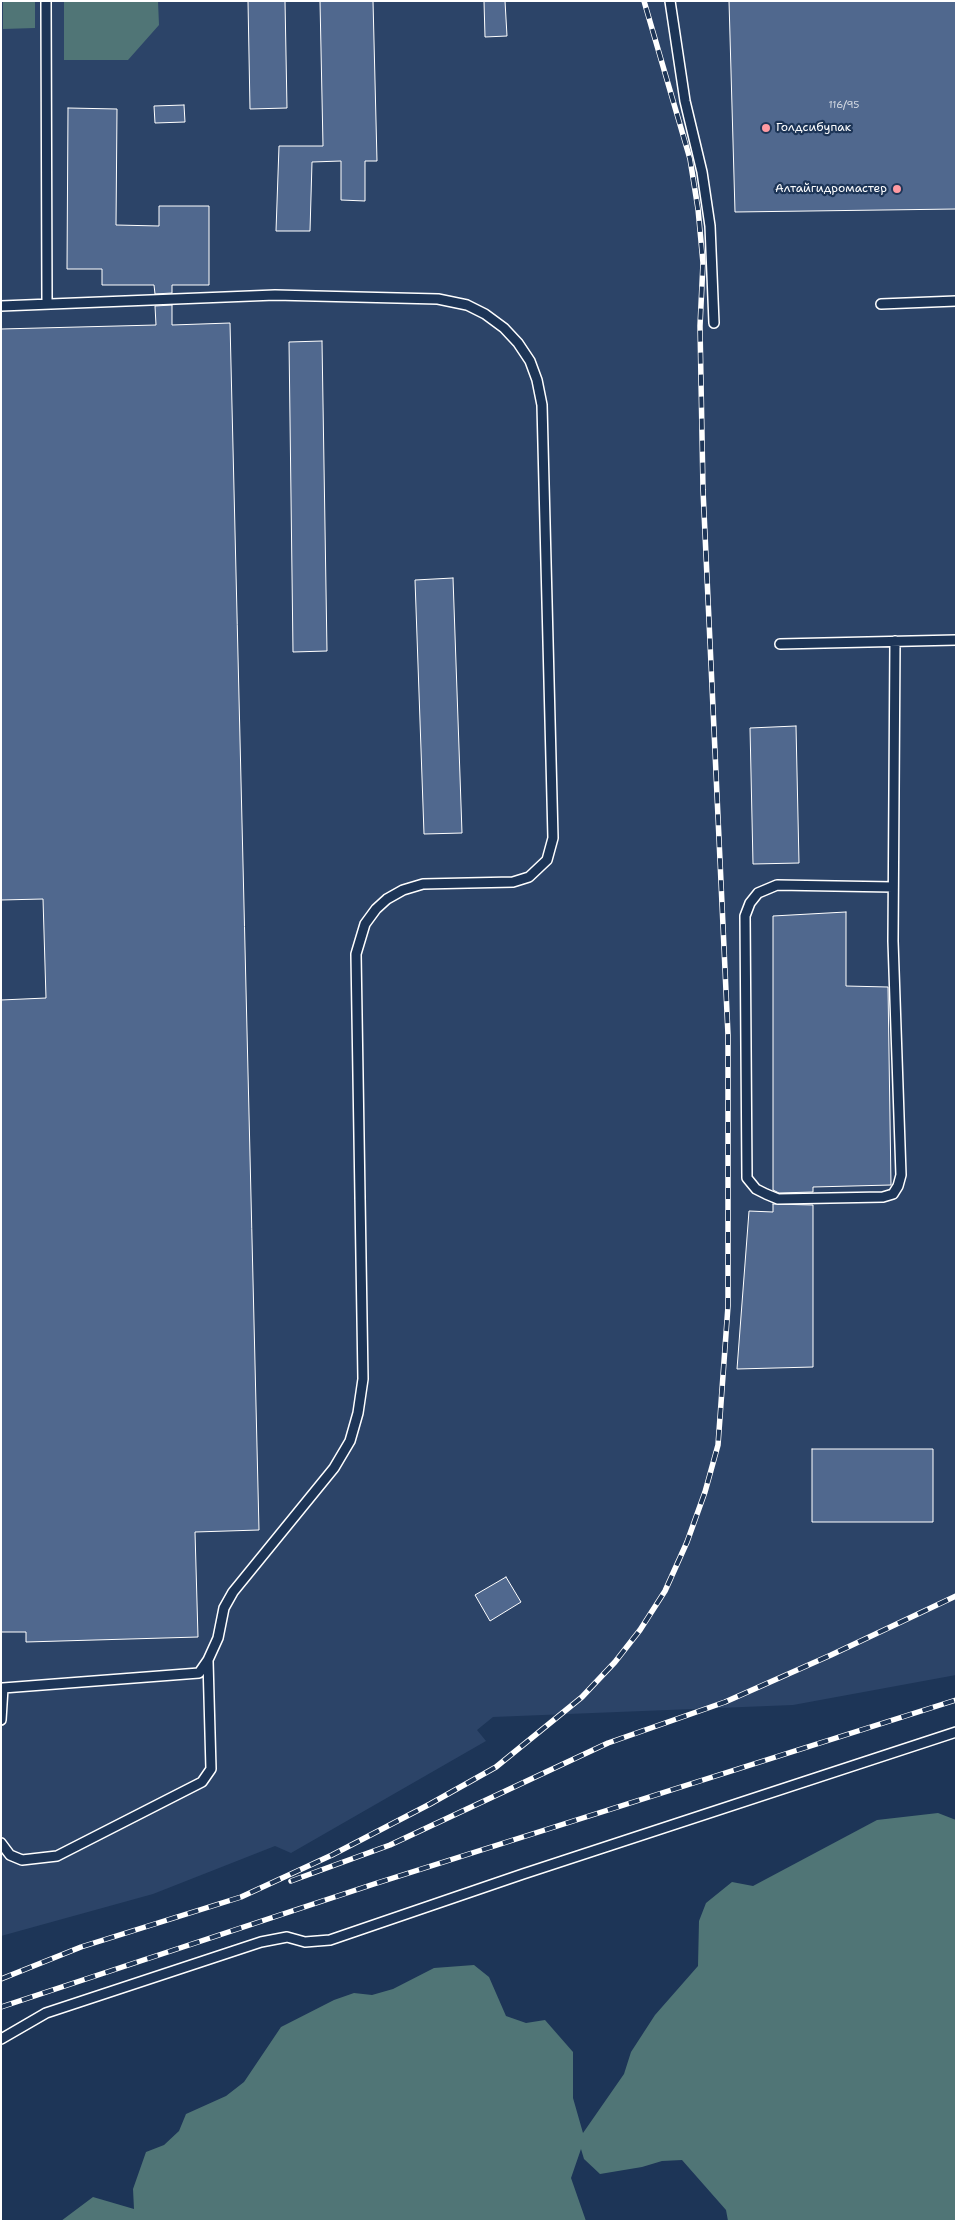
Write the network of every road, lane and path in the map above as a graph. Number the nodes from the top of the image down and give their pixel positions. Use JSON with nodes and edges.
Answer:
{"nodes":[{"id":1,"x":46,"y":1,"type":"edge"},
{"id":2,"x":670,"y":1,"type":"edge"},
{"id":3,"x":956,"y":301,"type":"edge"},
{"id":4,"x":47,"y":304,"type":"junction"},
{"id":5,"x":882,"y":304,"type":"dead end"},
{"id":6,"x":1,"y":306,"type":"edge"},
{"id":7,"x":714,"y":323,"type":"dead end"},
{"id":8,"x":956,"y":640,"type":"edge"},
{"id":9,"x":895,"y":641,"type":"junction"},
{"id":10,"x":780,"y":644,"type":"dead end"},
{"id":11,"x":893,"y":887,"type":"junction"},
{"id":12,"x":208,"y":1660,"type":"junction"},
{"id":13,"x":1,"y":1720,"type":"edge"},
{"id":14,"x":956,"y":1732,"type":"edge"},
{"id":15,"x":1,"y":1842,"type":"edge"},
{"id":16,"x":1,"y":2039,"type":"edge"}],
"edges":[{"from":1,"to":4,"type":"lane"},
{"from":2,"to":7,"type":"lane"},
{"from":3,"to":5,"type":"lane"},
{"from":4,"to":6,"type":"lane"},
{"from":4,"to":12,"type":"lane"},
{"from":8,"to":9,"type":"lane"},
{"from":9,"to":10,"type":"lane"},
{"from":9,"to":11,"type":"lane"},
{"from":11,"to":11,"type":"lane"},
{"from":12,"to":13,"type":"lane"},
{"from":12,"to":15,"type":"lane"},
{"from":14,"to":16,"type":"lane"}]}
